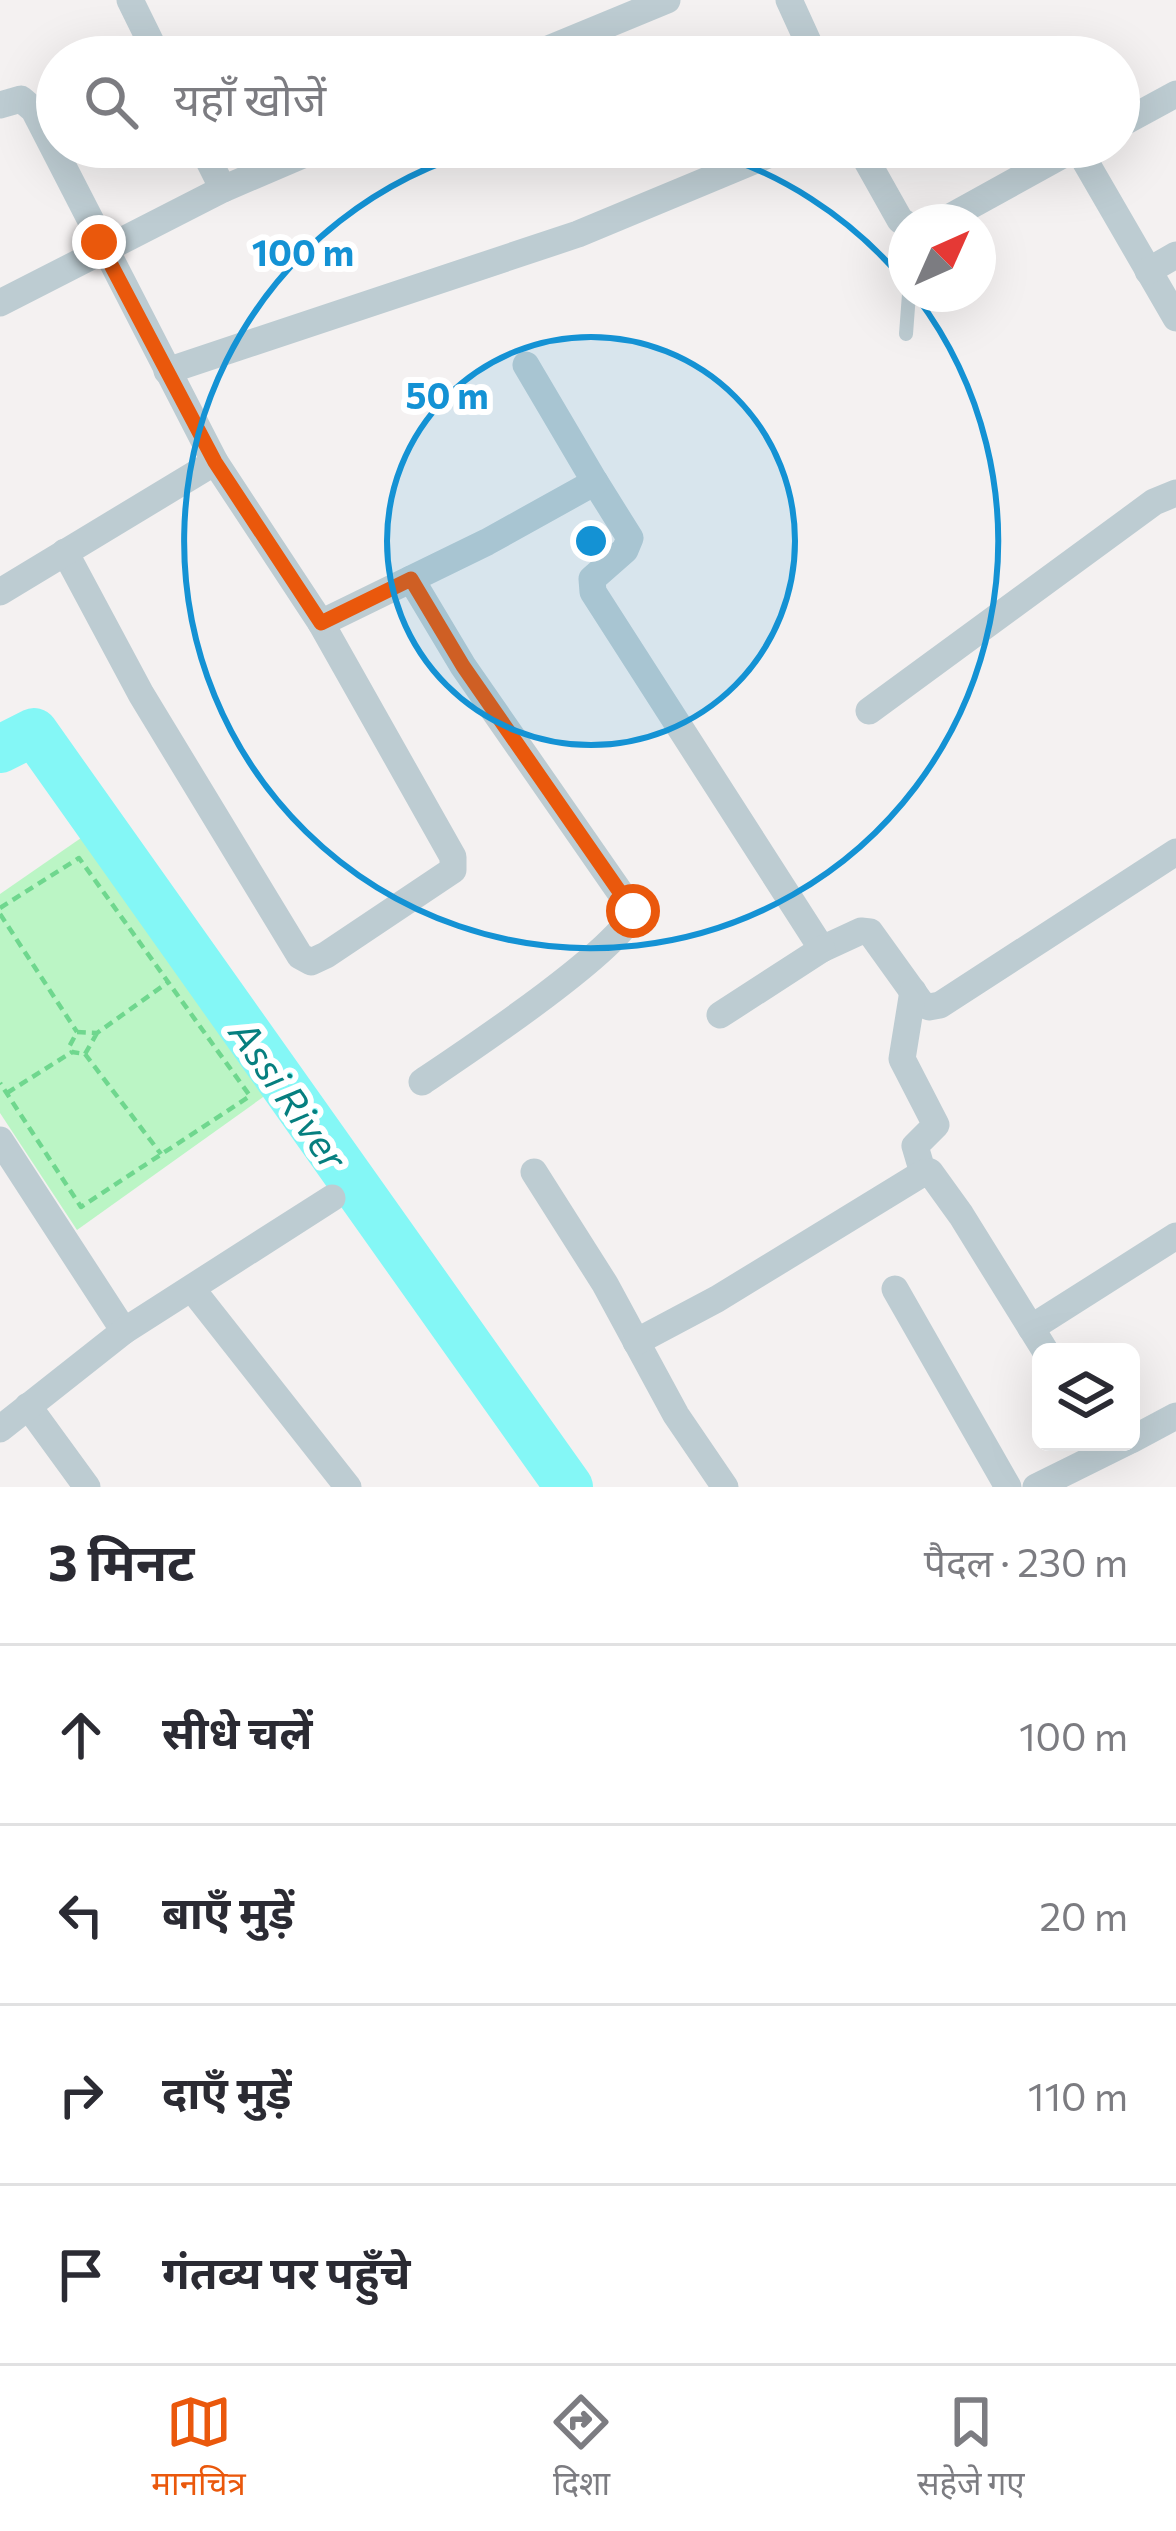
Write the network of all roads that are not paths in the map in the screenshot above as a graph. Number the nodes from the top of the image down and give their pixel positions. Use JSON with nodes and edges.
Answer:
{"nodes":[{"id":1,"x":130,"y":0,"type":"edge"},
{"id":2,"x":667,"y":0,"type":"edge"},
{"id":3,"x":789,"y":0,"type":"edge"},
{"id":4,"x":602,"y":12,"type":"edge"},
{"id":5,"x":148,"y":36,"type":"edge"},
{"id":6,"x":563,"y":36,"type":"edge"},
{"id":7,"x":805,"y":36,"type":"edge"},
{"id":8,"x":1176,"y":94,"type":"edge"},
{"id":9,"x":0,"y":105,"type":"edge"},
{"id":10,"x":36,"y":114,"type":"edge"},
{"id":11,"x":1140,"y":114,"type":"edge"},
{"id":12,"x":63,"y":168,"type":"edge"},
{"id":13,"x":212,"y":168,"type":"edge"},
{"id":14,"x":272,"y":168,"type":"edge"},
{"id":15,"x":737,"y":168,"type":"edge"},
{"id":16,"x":871,"y":168,"type":"edge"},
{"id":17,"x":1039,"y":168,"type":"edge"},
{"id":18,"x":1089,"y":168,"type":"edge"},
{"id":19,"x":223,"y":189,"type":"junction"},
{"id":20,"x":891,"y":204,"type":"edge"},
{"id":21,"x":974,"y":204,"type":"edge"},
{"id":22,"x":104,"y":251,"type":"junction"},
{"id":23,"x":1176,"y":255,"type":"edge"},
{"id":24,"x":1148,"y":271,"type":"junction"},
{"id":25,"x":0,"y":303,"type":"edge"},
{"id":26,"x":908,"y":312,"type":"edge"},
{"id":27,"x":1176,"y":318,"type":"edge"},
{"id":28,"x":906,"y":334,"type":"dead end"},
{"id":29,"x":526,"y":365,"type":"dead end"},
{"id":30,"x":167,"y":371,"type":"junction"},
{"id":31,"x":215,"y":462,"type":"junction"},
{"id":32,"x":595,"y":482,"type":"junction"},
{"id":33,"x":1176,"y":493,"type":"edge"},
{"id":34,"x":65,"y":552,"type":"junction"},
{"id":35,"x":411,"y":579,"type":"junction"},
{"id":36,"x":0,"y":592,"type":"edge"},
{"id":37,"x":321,"y":623,"type":"junction"},
{"id":38,"x":869,"y":712,"type":"dead end"},
{"id":39,"x":1176,"y":853,"type":"edge"},
{"id":40,"x":821,"y":949,"type":"junction"},
{"id":41,"x":913,"y":991,"type":"junction"},
{"id":42,"x":720,"y":1015,"type":"dead end"},
{"id":43,"x":422,"y":1082,"type":"dead end"},
{"id":44,"x":0,"y":1140,"type":"edge"},
{"id":45,"x":534,"y":1172,"type":"dead end"},
{"id":46,"x":922,"y":1173,"type":"junction"},
{"id":47,"x":332,"y":1198,"type":"dead end"},
{"id":48,"x":1176,"y":1236,"type":"edge"},
{"id":49,"x":192,"y":1289,"type":"junction"},
{"id":50,"x":895,"y":1289,"type":"dead end"},
{"id":51,"x":124,"y":1331,"type":"junction"},
{"id":52,"x":1038,"y":1340,"type":"edge"},
{"id":53,"x":636,"y":1342,"type":"junction"},
{"id":54,"x":28,"y":1406,"type":"junction"},
{"id":55,"x":1176,"y":1416,"type":"edge"},
{"id":56,"x":0,"y":1429,"type":"edge"},
{"id":57,"x":1140,"y":1433,"type":"edge"},
{"id":58,"x":1104,"y":1451,"type":"edge"},
{"id":59,"x":87,"y":1487,"type":"edge"},
{"id":60,"x":348,"y":1487,"type":"edge"},
{"id":61,"x":725,"y":1487,"type":"edge"},
{"id":62,"x":1008,"y":1487,"type":"edge"},
{"id":63,"x":1036,"y":1487,"type":"edge"}],
"edges":[{"from":1,"to":5,"type":"street"},
{"from":2,"to":4,"type":"street"},
{"from":3,"to":7,"type":"street"},
{"from":4,"to":6,"type":"street"},
{"from":8,"to":11,"type":"street"},
{"from":9,"to":10,"type":"street"},
{"from":12,"to":22,"type":"street"},
{"from":13,"to":19,"type":"street"},
{"from":14,"to":19,"type":"street"},
{"from":15,"to":30,"type":"street"},
{"from":16,"to":20,"type":"street"},
{"from":17,"to":21,"type":"street"},
{"from":18,"to":24,"type":"street"},
{"from":19,"to":22,"type":"street"},
{"from":22,"to":25,"type":"street"},
{"from":22,"to":30,"type":"street"},
{"from":23,"to":24,"type":"street"},
{"from":24,"to":27,"type":"street"},
{"from":26,"to":28,"type":"lane"},
{"from":29,"to":32,"type":"street"},
{"from":30,"to":31,"type":"street"},
{"from":31,"to":34,"type":"street"},
{"from":31,"to":37,"type":"street"},
{"from":32,"to":35,"type":"street"},
{"from":32,"to":40,"type":"street"},
{"from":33,"to":38,"type":"street"},
{"from":34,"to":36,"type":"street"},
{"from":34,"to":37,"type":"street"},
{"from":35,"to":37,"type":"street"},
{"from":35,"to":43,"type":"street"},
{"from":39,"to":41,"type":"street"},
{"from":40,"to":41,"type":"street"},
{"from":40,"to":42,"type":"street"},
{"from":41,"to":46,"type":"street"},
{"from":44,"to":51,"type":"street"},
{"from":45,"to":53,"type":"street"},
{"from":46,"to":52,"type":"street"},
{"from":46,"to":53,"type":"street"},
{"from":47,"to":49,"type":"street"},
{"from":48,"to":52,"type":"street"},
{"from":49,"to":51,"type":"street"},
{"from":49,"to":60,"type":"street"},
{"from":50,"to":62,"type":"street"},
{"from":51,"to":54,"type":"street"},
{"from":53,"to":61,"type":"street"},
{"from":54,"to":56,"type":"street"},
{"from":54,"to":59,"type":"street"},
{"from":55,"to":57,"type":"street"},
{"from":58,"to":63,"type":"street"}]}
